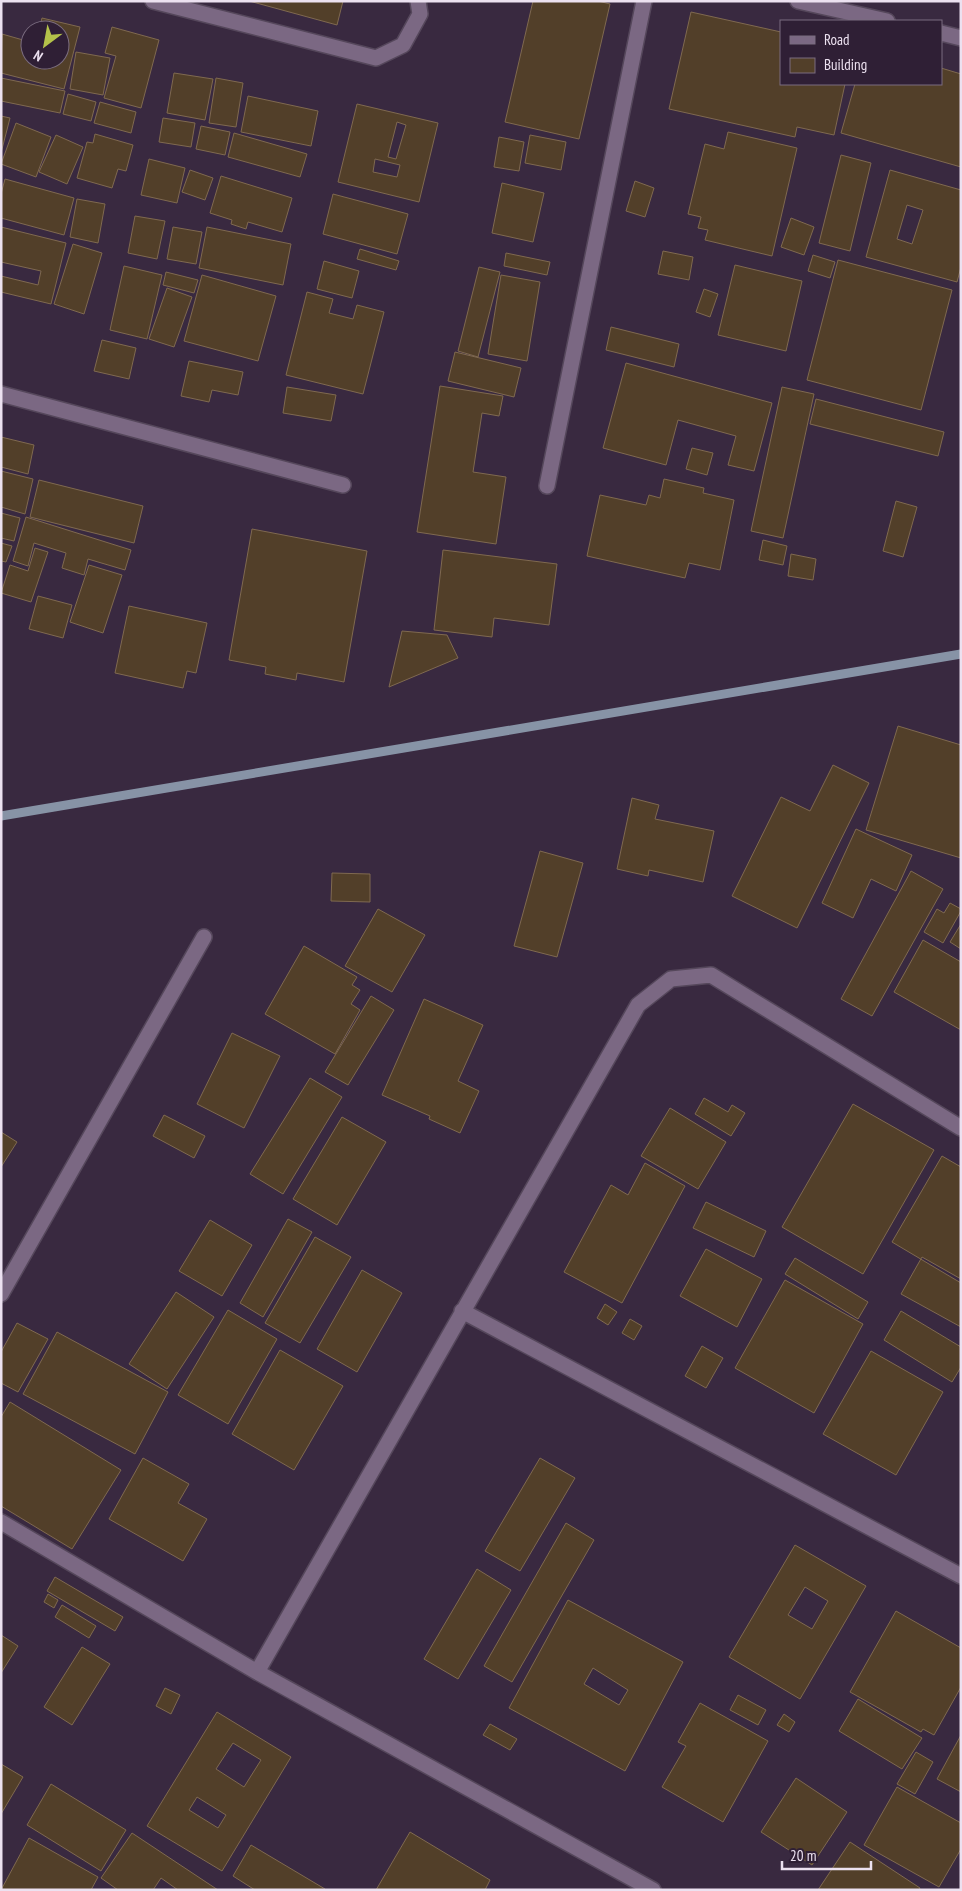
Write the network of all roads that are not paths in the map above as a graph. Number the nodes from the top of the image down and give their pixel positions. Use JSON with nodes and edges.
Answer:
{"nodes":[{"id":1,"x":153,"y":1,"type":"edge"},
{"id":2,"x":418,"y":1,"type":"edge"},
{"id":3,"x":644,"y":1,"type":"edge"},
{"id":4,"x":798,"y":1,"type":"edge"},
{"id":5,"x":883,"y":20,"type":"edge"},
{"id":6,"x":942,"y":33,"type":"edge"},
{"id":7,"x":961,"y":38,"type":"edge"},
{"id":8,"x":1,"y":394,"type":"edge"},
{"id":9,"x":343,"y":485,"type":"dead end"},
{"id":10,"x":547,"y":486,"type":"dead end"},
{"id":11,"x":204,"y":937,"type":"dead end"},
{"id":12,"x":961,"y":1128,"type":"edge"},
{"id":13,"x":1,"y":1294,"type":"edge"},
{"id":14,"x":462,"y":1311,"type":"junction"},
{"id":15,"x":1,"y":1522,"type":"edge"},
{"id":16,"x":961,"y":1576,"type":"edge"},
{"id":17,"x":257,"y":1672,"type":"junction"},
{"id":18,"x":653,"y":1890,"type":"edge"}],
"edges":[{"from":1,"to":2,"type":"street"},
{"from":3,"to":10,"type":"street"},
{"from":4,"to":5,"type":"street"},
{"from":6,"to":7,"type":"street"},
{"from":8,"to":9,"type":"street"},
{"from":11,"to":13,"type":"street"},
{"from":12,"to":14,"type":"street"},
{"from":14,"to":16,"type":"street"},
{"from":14,"to":17,"type":"street"},
{"from":15,"to":17,"type":"street"},
{"from":17,"to":18,"type":"street"}]}
